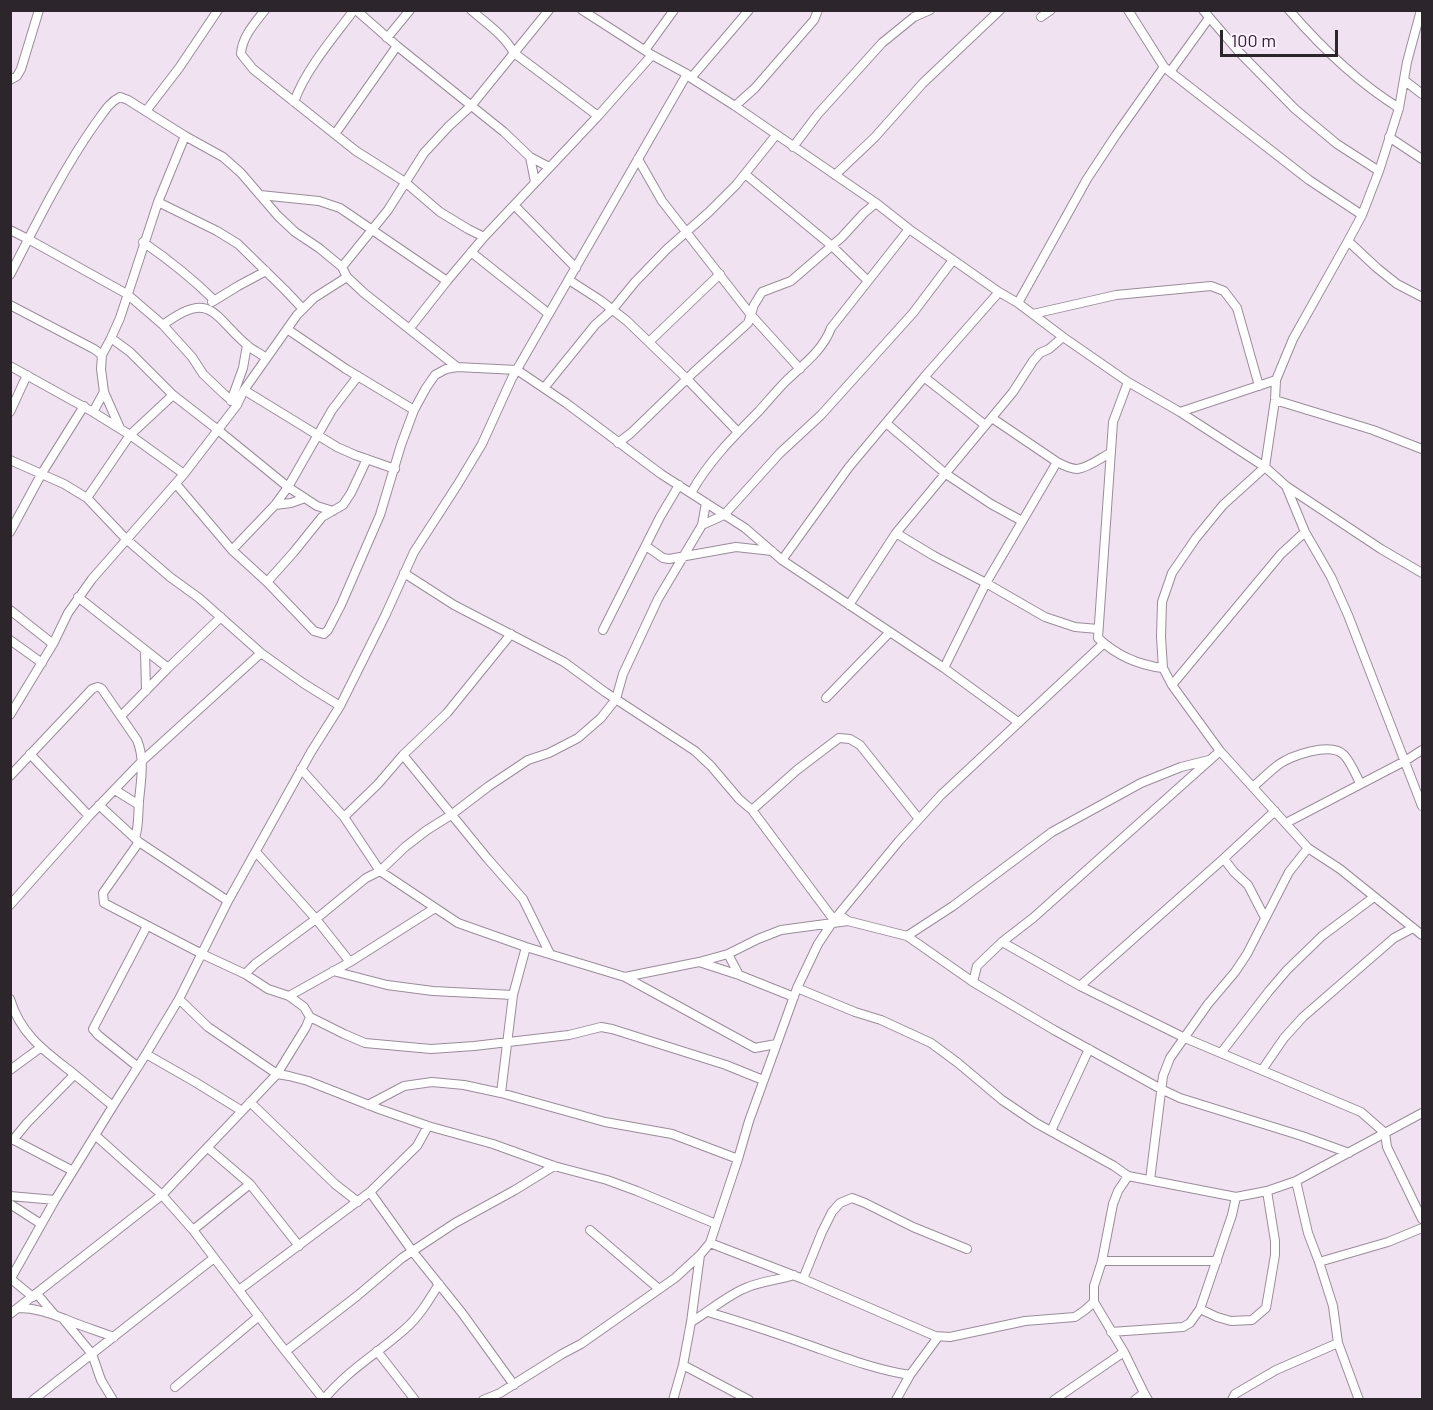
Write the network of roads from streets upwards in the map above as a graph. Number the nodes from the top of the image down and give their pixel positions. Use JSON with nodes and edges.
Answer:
{"nodes":[{"id":1,"x":39,"y":10,"type":"edge"},
{"id":2,"x":218,"y":10,"type":"edge"},
{"id":3,"x":265,"y":10,"type":"edge"},
{"id":4,"x":355,"y":10,"type":"edge"},
{"id":5,"x":410,"y":10,"type":"edge"},
{"id":6,"x":471,"y":10,"type":"edge"},
{"id":7,"x":549,"y":10,"type":"edge"},
{"id":8,"x":582,"y":10,"type":"edge"},
{"id":9,"x":674,"y":10,"type":"edge"},
{"id":10,"x":749,"y":10,"type":"edge"},
{"id":11,"x":818,"y":10,"type":"edge"},
{"id":12,"x":930,"y":10,"type":"edge"},
{"id":13,"x":1000,"y":10,"type":"edge"},
{"id":14,"x":1051,"y":10,"type":"edge"},
{"id":15,"x":1128,"y":10,"type":"edge"},
{"id":16,"x":1203,"y":10,"type":"edge"},
{"id":17,"x":1289,"y":10,"type":"edge"},
{"id":18,"x":1421,"y":10,"type":"edge"},
{"id":19,"x":595,"y":14,"type":"edge"},
{"id":20,"x":911,"y":14,"type":"edge"},
{"id":21,"x":1041,"y":17,"type":"dead end"},
{"id":22,"x":1209,"y":18,"type":"junction"},
{"id":23,"x":1419,"y":37,"type":"edge"},
{"id":24,"x":387,"y":38,"type":"junction"},
{"id":25,"x":397,"y":46,"type":"junction"},
{"id":26,"x":514,"y":52,"type":"junction"},
{"id":27,"x":648,"y":53,"type":"junction"},
{"id":28,"x":1167,"y":70,"type":"junction"},
{"id":29,"x":689,"y":76,"type":"junction"},
{"id":30,"x":10,"y":80,"type":"edge"},
{"id":31,"x":1404,"y":80,"type":"junction"},
{"id":32,"x":1422,"y":94,"type":"edge"},
{"id":33,"x":294,"y":102,"type":"junction"},
{"id":34,"x":471,"y":106,"type":"junction"},
{"id":35,"x":735,"y":106,"type":"junction"},
{"id":36,"x":1399,"y":108,"type":"junction"},
{"id":37,"x":146,"y":111,"type":"junction"},
{"id":38,"x":598,"y":116,"type":"junction"},
{"id":39,"x":335,"y":134,"type":"junction"},
{"id":40,"x":776,"y":135,"type":"junction"},
{"id":41,"x":185,"y":136,"type":"junction"},
{"id":42,"x":1389,"y":137,"type":"junction"},
{"id":43,"x":793,"y":147,"type":"junction"},
{"id":44,"x":530,"y":157,"type":"junction"},
{"id":45,"x":638,"y":159,"type":"junction"},
{"id":46,"x":1422,"y":159,"type":"edge"},
{"id":47,"x":549,"y":167,"type":"junction"},
{"id":48,"x":1379,"y":171,"type":"junction"},
{"id":49,"x":745,"y":174,"type":"junction"},
{"id":50,"x":835,"y":175,"type":"junction"},
{"id":51,"x":405,"y":182,"type":"junction"},
{"id":52,"x":535,"y":182,"type":"junction"},
{"id":53,"x":260,"y":195,"type":"junction"},
{"id":54,"x":158,"y":202,"type":"junction"},
{"id":55,"x":876,"y":203,"type":"junction"},
{"id":56,"x":514,"y":205,"type":"junction"},
{"id":57,"x":1362,"y":214,"type":"junction"},
{"id":58,"x":909,"y":229,"type":"junction"},
{"id":59,"x":10,"y":230,"type":"edge"},
{"id":60,"x":372,"y":230,"type":"junction"},
{"id":61,"x":686,"y":231,"type":"junction"},
{"id":62,"x":484,"y":237,"type":"junction"},
{"id":63,"x":28,"y":239,"type":"junction"},
{"id":64,"x":1348,"y":241,"type":"junction"},
{"id":65,"x":143,"y":242,"type":"junction"},
{"id":66,"x":832,"y":246,"type":"junction"},
{"id":67,"x":471,"y":252,"type":"junction"},
{"id":68,"x":953,"y":260,"type":"junction"},
{"id":69,"x":342,"y":267,"type":"junction"},
{"id":70,"x":576,"y":268,"type":"junction"},
{"id":71,"x":266,"y":271,"type":"junction"},
{"id":72,"x":720,"y":274,"type":"junction"},
{"id":73,"x":10,"y":275,"type":"edge"},
{"id":74,"x":347,"y":277,"type":"junction"},
{"id":75,"x":569,"y":280,"type":"junction"},
{"id":76,"x":447,"y":281,"type":"junction"},
{"id":77,"x":868,"y":281,"type":"junction"},
{"id":78,"x":999,"y":292,"type":"junction"},
{"id":79,"x":127,"y":294,"type":"junction"},
{"id":80,"x":1422,"y":297,"type":"edge"},
{"id":81,"x":214,"y":300,"type":"junction"},
{"id":82,"x":1018,"y":303,"type":"junction"},
{"id":83,"x":10,"y":305,"type":"edge"},
{"id":84,"x":206,"y":308,"type":"junction"},
{"id":85,"x":303,"y":309,"type":"junction"},
{"id":86,"x":612,"y":309,"type":"junction"},
{"id":87,"x":549,"y":314,"type":"junction"},
{"id":88,"x":1033,"y":314,"type":"junction"},
{"id":89,"x":751,"y":315,"type":"junction"},
{"id":90,"x":163,"y":325,"type":"junction"},
{"id":91,"x":410,"y":328,"type":"junction"},
{"id":92,"x":286,"y":329,"type":"junction"},
{"id":93,"x":1063,"y":337,"type":"junction"},
{"id":94,"x":111,"y":338,"type":"junction"},
{"id":95,"x":649,"y":342,"type":"junction"},
{"id":96,"x":247,"y":345,"type":"junction"},
{"id":97,"x":102,"y":355,"type":"junction"},
{"id":98,"x":266,"y":358,"type":"junction"},
{"id":99,"x":10,"y":366,"type":"edge"},
{"id":100,"x":457,"y":367,"type":"junction"},
{"id":101,"x":800,"y":369,"type":"junction"},
{"id":102,"x":517,"y":370,"type":"junction"},
{"id":103,"x":27,"y":375,"type":"junction"},
{"id":104,"x":358,"y":376,"type":"junction"},
{"id":105,"x":924,"y":377,"type":"junction"},
{"id":106,"x":686,"y":378,"type":"junction"},
{"id":107,"x":1276,"y":380,"type":"junction"},
{"id":108,"x":1128,"y":382,"type":"junction"},
{"id":109,"x":1259,"y":386,"type":"junction"},
{"id":110,"x":544,"y":388,"type":"junction"},
{"id":111,"x":244,"y":390,"type":"junction"},
{"id":112,"x":104,"y":392,"type":"junction"},
{"id":113,"x":173,"y":395,"type":"junction"},
{"id":114,"x":1275,"y":400,"type":"junction"},
{"id":115,"x":234,"y":403,"type":"junction"},
{"id":116,"x":84,"y":406,"type":"junction"},
{"id":117,"x":11,"y":410,"type":"edge"},
{"id":118,"x":414,"y":411,"type":"junction"},
{"id":119,"x":93,"y":412,"type":"junction"},
{"id":120,"x":1180,"y":412,"type":"junction"},
{"id":121,"x":992,"y":418,"type":"junction"},
{"id":122,"x":886,"y":423,"type":"junction"},
{"id":123,"x":986,"y":425,"type":"junction"},
{"id":124,"x":120,"y":428,"type":"junction"},
{"id":125,"x":218,"y":430,"type":"junction"},
{"id":126,"x":738,"y":432,"type":"junction"},
{"id":127,"x":130,"y":435,"type":"junction"},
{"id":128,"x":317,"y":435,"type":"junction"},
{"id":129,"x":618,"y":443,"type":"junction"},
{"id":130,"x":1422,"y":449,"type":"edge"},
{"id":131,"x":1110,"y":453,"type":"junction"},
{"id":132,"x":367,"y":459,"type":"junction"},
{"id":133,"x":10,"y":460,"type":"edge"},
{"id":134,"x":1058,"y":462,"type":"junction"},
{"id":135,"x":1264,"y":467,"type":"junction"},
{"id":136,"x":395,"y":469,"type":"junction"},
{"id":137,"x":42,"y":473,"type":"junction"},
{"id":138,"x":184,"y":474,"type":"junction"},
{"id":139,"x":946,"y":474,"type":"junction"},
{"id":140,"x":176,"y":484,"type":"junction"},
{"id":141,"x":679,"y":485,"type":"junction"},
{"id":142,"x":1286,"y":486,"type":"junction"},
{"id":143,"x":288,"y":487,"type":"junction"},
{"id":144,"x":691,"y":493,"type":"junction"},
{"id":145,"x":87,"y":498,"type":"junction"},
{"id":146,"x":305,"y":498,"type":"junction"},
{"id":147,"x":706,"y":502,"type":"junction"},
{"id":148,"x":275,"y":505,"type":"junction"},
{"id":149,"x":317,"y":506,"type":"junction"},
{"id":150,"x":333,"y":511,"type":"junction"},
{"id":151,"x":724,"y":515,"type":"junction"},
{"id":152,"x":322,"y":517,"type":"junction"},
{"id":153,"x":1022,"y":521,"type":"junction"},
{"id":154,"x":702,"y":525,"type":"junction"},
{"id":155,"x":10,"y":532,"type":"edge"},
{"id":156,"x":1305,"y":532,"type":"junction"},
{"id":157,"x":896,"y":533,"type":"junction"},
{"id":158,"x":126,"y":539,"type":"junction"},
{"id":159,"x":646,"y":546,"type":"junction"},
{"id":160,"x":232,"y":550,"type":"junction"},
{"id":161,"x":772,"y":551,"type":"junction"},
{"id":162,"x":682,"y":557,"type":"junction"},
{"id":163,"x":782,"y":560,"type":"junction"},
{"id":164,"x":404,"y":573,"type":"junction"},
{"id":165,"x":1422,"y":573,"type":"edge"},
{"id":166,"x":267,"y":582,"type":"junction"},
{"id":167,"x":986,"y":583,"type":"junction"},
{"id":168,"x":78,"y":597,"type":"junction"},
{"id":169,"x":849,"y":605,"type":"junction"},
{"id":170,"x":10,"y":610,"type":"edge"},
{"id":171,"x":221,"y":617,"type":"junction"},
{"id":172,"x":1098,"y":629,"type":"junction"},
{"id":173,"x":603,"y":630,"type":"dead end"},
{"id":174,"x":890,"y":632,"type":"junction"},
{"id":175,"x":511,"y":634,"type":"junction"},
{"id":176,"x":10,"y":640,"type":"edge"},
{"id":177,"x":1104,"y":643,"type":"junction"},
{"id":178,"x":53,"y":645,"type":"junction"},
{"id":179,"x":145,"y":650,"type":"junction"},
{"id":180,"x":261,"y":653,"type":"junction"},
{"id":181,"x":156,"y":658,"type":"junction"},
{"id":182,"x":42,"y":663,"type":"junction"},
{"id":183,"x":168,"y":668,"type":"junction"},
{"id":184,"x":944,"y":668,"type":"junction"},
{"id":185,"x":1163,"y":668,"type":"junction"},
{"id":186,"x":159,"y":677,"type":"junction"},
{"id":187,"x":1172,"y":685,"type":"junction"},
{"id":188,"x":146,"y":691,"type":"junction"},
{"id":189,"x":825,"y":698,"type":"dead end"},
{"id":190,"x":616,"y":699,"type":"junction"},
{"id":191,"x":340,"y":706,"type":"junction"},
{"id":192,"x":10,"y":715,"type":"edge"},
{"id":193,"x":121,"y":716,"type":"junction"},
{"id":194,"x":1018,"y":722,"type":"junction"},
{"id":195,"x":1422,"y":750,"type":"edge"},
{"id":196,"x":1220,"y":752,"type":"junction"},
{"id":197,"x":30,"y":754,"type":"junction"},
{"id":198,"x":403,"y":755,"type":"junction"},
{"id":199,"x":1209,"y":760,"type":"junction"},
{"id":200,"x":142,"y":761,"type":"junction"},
{"id":201,"x":1405,"y":761,"type":"junction"},
{"id":202,"x":302,"y":769,"type":"junction"},
{"id":203,"x":10,"y":776,"type":"edge"},
{"id":204,"x":1360,"y":783,"type":"junction"},
{"id":205,"x":1253,"y":787,"type":"junction"},
{"id":206,"x":115,"y":790,"type":"junction"},
{"id":207,"x":139,"y":805,"type":"junction"},
{"id":208,"x":99,"y":806,"type":"junction"},
{"id":209,"x":1422,"y":807,"type":"edge"},
{"id":210,"x":752,"y":810,"type":"junction"},
{"id":211,"x":1275,"y":811,"type":"junction"},
{"id":212,"x":451,"y":815,"type":"junction"},
{"id":213,"x":89,"y":816,"type":"junction"},
{"id":214,"x":344,"y":817,"type":"junction"},
{"id":215,"x":919,"y":819,"type":"junction"},
{"id":216,"x":1286,"y":823,"type":"junction"},
{"id":217,"x":137,"y":840,"type":"junction"},
{"id":218,"x":1308,"y":848,"type":"junction"},
{"id":219,"x":256,"y":852,"type":"junction"},
{"id":220,"x":1224,"y":859,"type":"junction"},
{"id":221,"x":380,"y":871,"type":"junction"},
{"id":222,"x":1374,"y":897,"type":"junction"},
{"id":223,"x":228,"y":901,"type":"junction"},
{"id":224,"x":10,"y":905,"type":"edge"},
{"id":225,"x":435,"y":908,"type":"junction"},
{"id":226,"x":1265,"y":918,"type":"junction"},
{"id":227,"x":316,"y":919,"type":"junction"},
{"id":228,"x":835,"y":919,"type":"junction"},
{"id":229,"x":147,"y":926,"type":"junction"},
{"id":230,"x":1413,"y":928,"type":"junction"},
{"id":231,"x":1422,"y":935,"type":"edge"},
{"id":232,"x":906,"y":936,"type":"junction"},
{"id":233,"x":1002,"y":942,"type":"junction"},
{"id":234,"x":526,"y":947,"type":"junction"},
{"id":235,"x":202,"y":954,"type":"junction"},
{"id":236,"x":550,"y":954,"type":"junction"},
{"id":237,"x":728,"y":954,"type":"junction"},
{"id":238,"x":350,"y":962,"type":"junction"},
{"id":239,"x":699,"y":962,"type":"junction"},
{"id":240,"x":977,"y":966,"type":"junction"},
{"id":241,"x":333,"y":971,"type":"junction"},
{"id":242,"x":957,"y":972,"type":"junction"},
{"id":243,"x":244,"y":974,"type":"junction"},
{"id":244,"x":739,"y":975,"type":"junction"},
{"id":245,"x":625,"y":977,"type":"junction"},
{"id":246,"x":973,"y":982,"type":"junction"},
{"id":247,"x":1080,"y":986,"type":"junction"},
{"id":248,"x":305,"y":988,"type":"junction"},
{"id":249,"x":796,"y":993,"type":"junction"},
{"id":250,"x":513,"y":995,"type":"junction"},
{"id":251,"x":289,"y":996,"type":"junction"},
{"id":252,"x":10,"y":999,"type":"edge"},
{"id":253,"x":178,"y":999,"type":"junction"},
{"id":254,"x":304,"y":1007,"type":"junction"},
{"id":255,"x":310,"y":1017,"type":"junction"},
{"id":256,"x":1185,"y":1038,"type":"junction"},
{"id":257,"x":508,"y":1041,"type":"junction"},
{"id":258,"x":776,"y":1044,"type":"junction"},
{"id":259,"x":40,"y":1048,"type":"junction"},
{"id":260,"x":755,"y":1048,"type":"junction"},
{"id":261,"x":1089,"y":1049,"type":"junction"},
{"id":262,"x":1221,"y":1053,"type":"junction"},
{"id":263,"x":146,"y":1054,"type":"junction"},
{"id":264,"x":772,"y":1056,"type":"junction"},
{"id":265,"x":138,"y":1067,"type":"junction"},
{"id":266,"x":10,"y":1070,"type":"edge"},
{"id":267,"x":1262,"y":1070,"type":"junction"},
{"id":268,"x":277,"y":1074,"type":"junction"},
{"id":269,"x":74,"y":1075,"type":"junction"},
{"id":270,"x":764,"y":1080,"type":"junction"},
{"id":271,"x":1161,"y":1089,"type":"junction"},
{"id":272,"x":501,"y":1093,"type":"junction"},
{"id":273,"x":250,"y":1102,"type":"junction"},
{"id":274,"x":368,"y":1105,"type":"junction"},
{"id":275,"x":113,"y":1106,"type":"junction"},
{"id":276,"x":242,"y":1111,"type":"junction"},
{"id":277,"x":1422,"y":1113,"type":"edge"},
{"id":278,"x":428,"y":1126,"type":"junction"},
{"id":279,"x":1052,"y":1131,"type":"junction"},
{"id":280,"x":1385,"y":1133,"type":"junction"},
{"id":281,"x":95,"y":1135,"type":"junction"},
{"id":282,"x":12,"y":1139,"type":"edge"},
{"id":283,"x":208,"y":1148,"type":"junction"},
{"id":284,"x":1349,"y":1153,"type":"junction"},
{"id":285,"x":738,"y":1159,"type":"junction"},
{"id":286,"x":554,"y":1166,"type":"junction"},
{"id":287,"x":73,"y":1171,"type":"junction"},
{"id":288,"x":1128,"y":1176,"type":"junction"},
{"id":289,"x":1150,"y":1180,"type":"junction"},
{"id":290,"x":1296,"y":1181,"type":"junction"},
{"id":291,"x":250,"y":1185,"type":"junction"},
{"id":292,"x":1267,"y":1191,"type":"junction"},
{"id":293,"x":370,"y":1192,"type":"junction"},
{"id":294,"x":162,"y":1195,"type":"junction"},
{"id":295,"x":10,"y":1196,"type":"edge"},
{"id":296,"x":1236,"y":1197,"type":"junction"},
{"id":297,"x":55,"y":1200,"type":"junction"},
{"id":298,"x":358,"y":1202,"type":"junction"},
{"id":299,"x":10,"y":1203,"type":"edge"},
{"id":300,"x":1422,"y":1220,"type":"edge"},
{"id":301,"x":41,"y":1224,"type":"junction"},
{"id":302,"x":716,"y":1224,"type":"junction"},
{"id":303,"x":1422,"y":1228,"type":"edge"},
{"id":304,"x":193,"y":1230,"type":"junction"},
{"id":305,"x":590,"y":1230,"type":"dead end"},
{"id":306,"x":710,"y":1243,"type":"junction"},
{"id":307,"x":299,"y":1246,"type":"junction"},
{"id":308,"x":967,"y":1249,"type":"dead end"},
{"id":309,"x":412,"y":1252,"type":"junction"},
{"id":310,"x":700,"y":1256,"type":"junction"},
{"id":311,"x":214,"y":1258,"type":"junction"},
{"id":312,"x":1102,"y":1261,"type":"junction"},
{"id":313,"x":1217,"y":1261,"type":"junction"},
{"id":314,"x":1320,"y":1262,"type":"junction"},
{"id":315,"x":799,"y":1277,"type":"junction"},
{"id":316,"x":11,"y":1280,"type":"edge"},
{"id":317,"x":439,"y":1284,"type":"junction"},
{"id":318,"x":659,"y":1289,"type":"junction"},
{"id":319,"x":240,"y":1290,"type":"junction"},
{"id":320,"x":35,"y":1295,"type":"junction"},
{"id":321,"x":1094,"y":1302,"type":"junction"},
{"id":322,"x":19,"y":1308,"type":"junction"},
{"id":323,"x":1200,"y":1309,"type":"junction"},
{"id":324,"x":708,"y":1312,"type":"junction"},
{"id":325,"x":10,"y":1314,"type":"edge"},
{"id":326,"x":54,"y":1314,"type":"junction"},
{"id":327,"x":259,"y":1316,"type":"junction"},
{"id":328,"x":64,"y":1319,"type":"junction"},
{"id":329,"x":691,"y":1322,"type":"junction"},
{"id":330,"x":1111,"y":1332,"type":"junction"},
{"id":331,"x":938,"y":1336,"type":"junction"},
{"id":332,"x":114,"y":1337,"type":"junction"},
{"id":333,"x":1338,"y":1344,"type":"junction"},
{"id":334,"x":286,"y":1351,"type":"junction"},
{"id":335,"x":377,"y":1352,"type":"junction"},
{"id":336,"x":1124,"y":1352,"type":"junction"},
{"id":337,"x":92,"y":1354,"type":"junction"},
{"id":338,"x":683,"y":1365,"type":"junction"},
{"id":339,"x":910,"y":1375,"type":"junction"},
{"id":340,"x":514,"y":1385,"type":"junction"},
{"id":341,"x":175,"y":1387,"type":"dead end"},
{"id":342,"x":1146,"y":1396,"type":"edge"},
{"id":343,"x":324,"y":1399,"type":"edge"},
{"id":344,"x":33,"y":1400,"type":"edge"},
{"id":345,"x":113,"y":1400,"type":"edge"},
{"id":346,"x":415,"y":1400,"type":"edge"},
{"id":347,"x":483,"y":1400,"type":"edge"},
{"id":348,"x":673,"y":1400,"type":"edge"},
{"id":349,"x":748,"y":1400,"type":"edge"},
{"id":350,"x":896,"y":1400,"type":"edge"},
{"id":351,"x":1054,"y":1400,"type":"edge"},
{"id":352,"x":1135,"y":1400,"type":"edge"},
{"id":353,"x":1232,"y":1400,"type":"edge"},
{"id":354,"x":1359,"y":1400,"type":"edge"}],
"edges":[{"from":1,"to":30,"type":"street"},
{"from":2,"to":37,"type":"street"},
{"from":3,"to":33,"type":"street"},
{"from":4,"to":24,"type":"street"},
{"from":4,"to":33,"type":"street"},
{"from":5,"to":24,"type":"street"},
{"from":6,"to":26,"type":"street"},
{"from":7,"to":26,"type":"street"},
{"from":8,"to":19,"type":"street"},
{"from":9,"to":27,"type":"street"},
{"from":10,"to":29,"type":"street"},
{"from":11,"to":35,"type":"street"},
{"from":12,"to":20,"type":"street"},
{"from":13,"to":50,"type":"street"},
{"from":14,"to":21,"type":"street"},
{"from":15,"to":28,"type":"street"},
{"from":16,"to":22,"type":"street"},
{"from":17,"to":36,"type":"street"},
{"from":18,"to":23,"type":"street"},
{"from":19,"to":27,"type":"street"},
{"from":20,"to":43,"type":"street"},
{"from":22,"to":28,"type":"street"},
{"from":22,"to":48,"type":"street"},
{"from":23,"to":31,"type":"street"},
{"from":24,"to":25,"type":"street"},
{"from":25,"to":34,"type":"street"},
{"from":25,"to":39,"type":"street"},
{"from":26,"to":34,"type":"street"},
{"from":26,"to":38,"type":"street"},
{"from":27,"to":29,"type":"street"},
{"from":27,"to":38,"type":"street"},
{"from":28,"to":57,"type":"street"},
{"from":28,"to":82,"type":"street"},
{"from":29,"to":35,"type":"street"},
{"from":29,"to":45,"type":"street"},
{"from":31,"to":32,"type":"street"},
{"from":31,"to":36,"type":"street"},
{"from":33,"to":39,"type":"street"},
{"from":34,"to":44,"type":"street"},
{"from":34,"to":51,"type":"street"},
{"from":35,"to":40,"type":"street"},
{"from":36,"to":42,"type":"street"},
{"from":37,"to":41,"type":"street"},
{"from":37,"to":63,"type":"street"},
{"from":38,"to":47,"type":"street"},
{"from":39,"to":51,"type":"street"},
{"from":40,"to":43,"type":"street"},
{"from":40,"to":49,"type":"street"},
{"from":41,"to":53,"type":"street"},
{"from":41,"to":54,"type":"street"},
{"from":42,"to":46,"type":"street"},
{"from":42,"to":48,"type":"street"},
{"from":43,"to":50,"type":"street"},
{"from":44,"to":47,"type":"street"},
{"from":44,"to":52,"type":"street"},
{"from":45,"to":61,"type":"street"},
{"from":45,"to":70,"type":"street"},
{"from":47,"to":52,"type":"street"},
{"from":48,"to":57,"type":"street"},
{"from":49,"to":61,"type":"street"},
{"from":49,"to":66,"type":"street"},
{"from":50,"to":55,"type":"street"},
{"from":51,"to":60,"type":"street"},
{"from":51,"to":62,"type":"street"},
{"from":52,"to":56,"type":"street"},
{"from":53,"to":60,"type":"street"},
{"from":53,"to":69,"type":"street"},
{"from":54,"to":65,"type":"street"},
{"from":54,"to":71,"type":"street"},
{"from":55,"to":58,"type":"street"},
{"from":55,"to":66,"type":"street"},
{"from":56,"to":62,"type":"street"},
{"from":56,"to":70,"type":"street"},
{"from":57,"to":64,"type":"street"},
{"from":58,"to":68,"type":"street"},
{"from":58,"to":77,"type":"street"},
{"from":59,"to":63,"type":"street"},
{"from":60,"to":69,"type":"street"},
{"from":60,"to":76,"type":"street"},
{"from":61,"to":72,"type":"street"},
{"from":61,"to":86,"type":"street"},
{"from":62,"to":67,"type":"street"},
{"from":63,"to":73,"type":"street"},
{"from":63,"to":79,"type":"street"},
{"from":64,"to":80,"type":"street"},
{"from":64,"to":107,"type":"street"},
{"from":65,"to":79,"type":"street"},
{"from":65,"to":81,"type":"street"},
{"from":66,"to":77,"type":"street"},
{"from":66,"to":89,"type":"street"},
{"from":67,"to":76,"type":"street"},
{"from":67,"to":87,"type":"street"},
{"from":68,"to":78,"type":"street"},
{"from":68,"to":151,"type":"street"},
{"from":69,"to":74,"type":"street"},
{"from":70,"to":75,"type":"street"},
{"from":71,"to":81,"type":"street"},
{"from":71,"to":85,"type":"street"},
{"from":72,"to":89,"type":"street"},
{"from":72,"to":95,"type":"street"},
{"from":74,"to":85,"type":"street"},
{"from":74,"to":91,"type":"street"},
{"from":75,"to":86,"type":"street"},
{"from":75,"to":87,"type":"street"},
{"from":76,"to":91,"type":"street"},
{"from":77,"to":101,"type":"street"},
{"from":78,"to":82,"type":"street"},
{"from":78,"to":105,"type":"street"},
{"from":79,"to":90,"type":"street"},
{"from":79,"to":94,"type":"street"},
{"from":81,"to":84,"type":"street"},
{"from":82,"to":88,"type":"street"},
{"from":83,"to":97,"type":"street"},
{"from":84,"to":90,"type":"street"},
{"from":84,"to":96,"type":"street"},
{"from":85,"to":92,"type":"street"},
{"from":86,"to":95,"type":"street"},
{"from":86,"to":110,"type":"street"},
{"from":87,"to":102,"type":"street"},
{"from":88,"to":93,"type":"street"},
{"from":88,"to":109,"type":"street"},
{"from":89,"to":101,"type":"street"},
{"from":89,"to":106,"type":"street"},
{"from":90,"to":115,"type":"street"},
{"from":91,"to":100,"type":"street"},
{"from":92,"to":98,"type":"street"},
{"from":92,"to":104,"type":"street"},
{"from":93,"to":108,"type":"street"},
{"from":93,"to":121,"type":"street"},
{"from":94,"to":97,"type":"street"},
{"from":94,"to":113,"type":"street"},
{"from":95,"to":106,"type":"street"},
{"from":96,"to":98,"type":"street"},
{"from":96,"to":115,"type":"street"},
{"from":97,"to":112,"type":"street"},
{"from":98,"to":111,"type":"street"},
{"from":99,"to":103,"type":"street"},
{"from":100,"to":102,"type":"street"},
{"from":100,"to":118,"type":"street"},
{"from":101,"to":126,"type":"street"},
{"from":102,"to":110,"type":"street"},
{"from":102,"to":164,"type":"street"},
{"from":103,"to":116,"type":"street"},
{"from":103,"to":117,"type":"street"},
{"from":104,"to":118,"type":"street"},
{"from":104,"to":128,"type":"street"},
{"from":105,"to":122,"type":"street"},
{"from":105,"to":123,"type":"street"},
{"from":106,"to":126,"type":"street"},
{"from":106,"to":129,"type":"street"},
{"from":107,"to":109,"type":"street"},
{"from":107,"to":114,"type":"street"},
{"from":108,"to":120,"type":"street"},
{"from":108,"to":131,"type":"street"},
{"from":109,"to":120,"type":"street"},
{"from":110,"to":129,"type":"street"},
{"from":111,"to":115,"type":"street"},
{"from":111,"to":128,"type":"street"},
{"from":112,"to":119,"type":"street"},
{"from":112,"to":124,"type":"street"},
{"from":113,"to":125,"type":"street"},
{"from":113,"to":127,"type":"street"},
{"from":114,"to":130,"type":"street"},
{"from":114,"to":135,"type":"street"},
{"from":115,"to":125,"type":"street"},
{"from":116,"to":119,"type":"street"},
{"from":116,"to":137,"type":"street"},
{"from":118,"to":136,"type":"street"},
{"from":119,"to":124,"type":"street"},
{"from":120,"to":135,"type":"street"},
{"from":121,"to":123,"type":"street"},
{"from":121,"to":134,"type":"street"},
{"from":122,"to":139,"type":"street"},
{"from":122,"to":163,"type":"street"},
{"from":123,"to":139,"type":"street"},
{"from":124,"to":127,"type":"street"},
{"from":125,"to":138,"type":"street"},
{"from":125,"to":143,"type":"street"},
{"from":126,"to":144,"type":"street"},
{"from":127,"to":138,"type":"street"},
{"from":127,"to":145,"type":"street"},
{"from":128,"to":132,"type":"street"},
{"from":128,"to":143,"type":"street"},
{"from":129,"to":141,"type":"street"},
{"from":131,"to":134,"type":"street"},
{"from":131,"to":172,"type":"street"},
{"from":132,"to":136,"type":"street"},
{"from":132,"to":150,"type":"street"},
{"from":133,"to":137,"type":"street"},
{"from":134,"to":153,"type":"street"},
{"from":135,"to":142,"type":"street"},
{"from":135,"to":185,"type":"street"},
{"from":136,"to":166,"type":"street"},
{"from":137,"to":145,"type":"street"},
{"from":137,"to":155,"type":"street"},
{"from":138,"to":140,"type":"street"},
{"from":139,"to":153,"type":"street"},
{"from":139,"to":157,"type":"street"},
{"from":140,"to":158,"type":"street"},
{"from":140,"to":160,"type":"street"},
{"from":141,"to":144,"type":"street"},
{"from":141,"to":159,"type":"street"},
{"from":142,"to":156,"type":"street"},
{"from":142,"to":165,"type":"street"},
{"from":143,"to":146,"type":"street"},
{"from":143,"to":148,"type":"street"},
{"from":144,"to":147,"type":"street"},
{"from":145,"to":158,"type":"street"},
{"from":146,"to":148,"type":"street"},
{"from":146,"to":149,"type":"street"},
{"from":147,"to":151,"type":"street"},
{"from":147,"to":154,"type":"street"},
{"from":148,"to":160,"type":"street"},
{"from":149,"to":150,"type":"street"},
{"from":149,"to":152,"type":"street"},
{"from":150,"to":152,"type":"street"},
{"from":151,"to":154,"type":"street"},
{"from":151,"to":161,"type":"street"},
{"from":152,"to":166,"type":"street"},
{"from":153,"to":167,"type":"street"},
{"from":154,"to":162,"type":"street"},
{"from":156,"to":187,"type":"street"},
{"from":156,"to":201,"type":"street"},
{"from":157,"to":167,"type":"street"},
{"from":157,"to":169,"type":"street"},
{"from":158,"to":168,"type":"street"},
{"from":158,"to":171,"type":"street"},
{"from":159,"to":162,"type":"street"},
{"from":159,"to":173,"type":"street"},
{"from":160,"to":166,"type":"street"},
{"from":161,"to":162,"type":"street"},
{"from":161,"to":163,"type":"street"},
{"from":162,"to":190,"type":"street"},
{"from":163,"to":169,"type":"street"},
{"from":164,"to":175,"type":"street"},
{"from":164,"to":191,"type":"street"},
{"from":167,"to":172,"type":"street"},
{"from":167,"to":184,"type":"street"},
{"from":168,"to":178,"type":"street"},
{"from":168,"to":179,"type":"street"},
{"from":169,"to":174,"type":"street"},
{"from":170,"to":178,"type":"street"},
{"from":171,"to":180,"type":"street"},
{"from":171,"to":183,"type":"street"},
{"from":172,"to":177,"type":"street"},
{"from":174,"to":184,"type":"street"},
{"from":174,"to":189,"type":"street"},
{"from":175,"to":190,"type":"street"},
{"from":175,"to":198,"type":"street"},
{"from":176,"to":182,"type":"street"},
{"from":177,"to":185,"type":"street"},
{"from":177,"to":194,"type":"street"},
{"from":178,"to":182,"type":"street"},
{"from":179,"to":181,"type":"street"},
{"from":179,"to":188,"type":"street"},
{"from":180,"to":191,"type":"street"},
{"from":180,"to":200,"type":"street"},
{"from":181,"to":183,"type":"street"},
{"from":181,"to":186,"type":"street"},
{"from":182,"to":192,"type":"street"},
{"from":183,"to":186,"type":"street"},
{"from":184,"to":194,"type":"street"},
{"from":185,"to":187,"type":"street"},
{"from":186,"to":188,"type":"street"},
{"from":187,"to":196,"type":"street"},
{"from":188,"to":193,"type":"street"},
{"from":190,"to":210,"type":"street"},
{"from":190,"to":212,"type":"street"},
{"from":191,"to":202,"type":"street"},
{"from":193,"to":197,"type":"street"},
{"from":193,"to":200,"type":"street"},
{"from":194,"to":215,"type":"street"},
{"from":195,"to":201,"type":"street"},
{"from":196,"to":199,"type":"street"},
{"from":196,"to":205,"type":"street"},
{"from":197,"to":203,"type":"street"},
{"from":197,"to":213,"type":"street"},
{"from":198,"to":212,"type":"street"},
{"from":198,"to":214,"type":"street"},
{"from":199,"to":232,"type":"street"},
{"from":199,"to":233,"type":"street"},
{"from":200,"to":206,"type":"street"},
{"from":200,"to":207,"type":"street"},
{"from":201,"to":204,"type":"street"},
{"from":201,"to":209,"type":"street"},
{"from":202,"to":214,"type":"street"},
{"from":202,"to":219,"type":"street"},
{"from":204,"to":205,"type":"street"},
{"from":204,"to":216,"type":"street"},
{"from":205,"to":211,"type":"street"},
{"from":206,"to":207,"type":"street"},
{"from":206,"to":208,"type":"street"},
{"from":207,"to":217,"type":"street"},
{"from":208,"to":213,"type":"street"},
{"from":208,"to":217,"type":"street"},
{"from":210,"to":215,"type":"street"},
{"from":210,"to":228,"type":"street"},
{"from":211,"to":216,"type":"street"},
{"from":211,"to":220,"type":"street"},
{"from":212,"to":221,"type":"street"},
{"from":212,"to":236,"type":"street"},
{"from":213,"to":224,"type":"street"},
{"from":214,"to":221,"type":"street"},
{"from":215,"to":228,"type":"street"},
{"from":216,"to":218,"type":"street"},
{"from":217,"to":223,"type":"street"},
{"from":217,"to":229,"type":"street"},
{"from":218,"to":222,"type":"street"},
{"from":218,"to":226,"type":"street"},
{"from":219,"to":223,"type":"street"},
{"from":219,"to":227,"type":"street"},
{"from":220,"to":226,"type":"street"},
{"from":220,"to":247,"type":"street"},
{"from":221,"to":225,"type":"street"},
{"from":221,"to":227,"type":"street"},
{"from":222,"to":230,"type":"street"},
{"from":222,"to":262,"type":"street"},
{"from":223,"to":235,"type":"street"},
{"from":225,"to":234,"type":"street"},
{"from":225,"to":238,"type":"street"},
{"from":226,"to":256,"type":"street"},
{"from":227,"to":238,"type":"street"},
{"from":227,"to":243,"type":"street"},
{"from":228,"to":232,"type":"street"},
{"from":228,"to":237,"type":"street"},
{"from":228,"to":249,"type":"street"},
{"from":229,"to":235,"type":"street"},
{"from":229,"to":265,"type":"street"},
{"from":230,"to":231,"type":"street"},
{"from":230,"to":267,"type":"street"},
{"from":232,"to":242,"type":"street"},
{"from":233,"to":240,"type":"street"},
{"from":233,"to":247,"type":"street"},
{"from":234,"to":236,"type":"street"},
{"from":234,"to":250,"type":"street"},
{"from":235,"to":243,"type":"street"},
{"from":235,"to":253,"type":"street"},
{"from":236,"to":245,"type":"street"},
{"from":237,"to":239,"type":"street"},
{"from":237,"to":244,"type":"street"},
{"from":238,"to":241,"type":"street"},
{"from":239,"to":244,"type":"street"},
{"from":239,"to":245,"type":"street"},
{"from":240,"to":242,"type":"street"},
{"from":240,"to":246,"type":"street"},
{"from":241,"to":248,"type":"street"},
{"from":241,"to":250,"type":"street"},
{"from":242,"to":246,"type":"street"},
{"from":243,"to":251,"type":"street"},
{"from":244,"to":249,"type":"street"},
{"from":245,"to":260,"type":"street"},
{"from":246,"to":261,"type":"street"},
{"from":247,"to":256,"type":"street"},
{"from":248,"to":251,"type":"street"},
{"from":248,"to":254,"type":"street"},
{"from":249,"to":258,"type":"street"},
{"from":249,"to":279,"type":"street"},
{"from":250,"to":257,"type":"street"},
{"from":251,"to":254,"type":"street"},
{"from":252,"to":259,"type":"street"},
{"from":253,"to":263,"type":"street"},
{"from":253,"to":268,"type":"street"},
{"from":254,"to":255,"type":"street"},
{"from":255,"to":257,"type":"street"},
{"from":255,"to":268,"type":"street"},
{"from":256,"to":262,"type":"street"},
{"from":256,"to":271,"type":"street"},
{"from":257,"to":270,"type":"street"},
{"from":257,"to":272,"type":"street"},
{"from":258,"to":260,"type":"street"},
{"from":258,"to":264,"type":"street"},
{"from":259,"to":266,"type":"street"},
{"from":259,"to":269,"type":"street"},
{"from":260,"to":264,"type":"street"},
{"from":261,"to":271,"type":"street"},
{"from":261,"to":279,"type":"street"},
{"from":262,"to":267,"type":"street"},
{"from":263,"to":265,"type":"street"},
{"from":263,"to":276,"type":"street"},
{"from":264,"to":270,"type":"street"},
{"from":265,"to":275,"type":"street"},
{"from":267,"to":280,"type":"street"},
{"from":268,"to":273,"type":"street"},
{"from":268,"to":274,"type":"street"},
{"from":269,"to":275,"type":"street"},
{"from":269,"to":282,"type":"street"},
{"from":270,"to":285,"type":"street"},
{"from":271,"to":284,"type":"street"},
{"from":271,"to":289,"type":"street"},
{"from":272,"to":274,"type":"street"},
{"from":272,"to":285,"type":"street"},
{"from":273,"to":276,"type":"street"},
{"from":273,"to":298,"type":"street"},
{"from":274,"to":278,"type":"street"},
{"from":275,"to":281,"type":"street"},
{"from":276,"to":283,"type":"street"},
{"from":277,"to":280,"type":"street"},
{"from":278,"to":286,"type":"street"},
{"from":278,"to":293,"type":"street"},
{"from":279,"to":288,"type":"street"},
{"from":280,"to":284,"type":"street"},
{"from":280,"to":300,"type":"street"},
{"from":281,"to":287,"type":"street"},
{"from":281,"to":294,"type":"street"},
{"from":282,"to":287,"type":"street"},
{"from":283,"to":291,"type":"street"},
{"from":283,"to":294,"type":"street"},
{"from":284,"to":290,"type":"street"},
{"from":285,"to":302,"type":"street"},
{"from":286,"to":302,"type":"street"},
{"from":286,"to":309,"type":"street"},
{"from":287,"to":297,"type":"street"},
{"from":288,"to":289,"type":"street"},
{"from":288,"to":312,"type":"street"},
{"from":289,"to":296,"type":"street"},
{"from":290,"to":292,"type":"street"},
{"from":290,"to":314,"type":"street"},
{"from":291,"to":304,"type":"street"},
{"from":291,"to":307,"type":"street"},
{"from":292,"to":296,"type":"street"},
{"from":292,"to":323,"type":"street"},
{"from":293,"to":298,"type":"street"},
{"from":293,"to":309,"type":"street"},
{"from":294,"to":304,"type":"street"},
{"from":294,"to":320,"type":"street"},
{"from":295,"to":297,"type":"street"},
{"from":296,"to":313,"type":"street"},
{"from":297,"to":301,"type":"street"},
{"from":298,"to":307,"type":"street"},
{"from":299,"to":301,"type":"street"},
{"from":301,"to":316,"type":"street"},
{"from":302,"to":306,"type":"street"},
{"from":303,"to":314,"type":"street"},
{"from":304,"to":311,"type":"street"},
{"from":305,"to":318,"type":"street"},
{"from":306,"to":310,"type":"street"},
{"from":306,"to":315,"type":"street"},
{"from":307,"to":319,"type":"street"},
{"from":308,"to":315,"type":"street"},
{"from":309,"to":317,"type":"street"},
{"from":309,"to":334,"type":"street"},
{"from":310,"to":318,"type":"street"},
{"from":310,"to":329,"type":"street"},
{"from":311,"to":319,"type":"street"},
{"from":311,"to":332,"type":"street"},
{"from":312,"to":313,"type":"street"},
{"from":312,"to":321,"type":"street"},
{"from":313,"to":323,"type":"street"},
{"from":314,"to":333,"type":"street"},
{"from":315,"to":324,"type":"street"},
{"from":315,"to":331,"type":"street"},
{"from":316,"to":320,"type":"street"},
{"from":317,"to":335,"type":"street"},
{"from":317,"to":340,"type":"street"},
{"from":318,"to":340,"type":"street"},
{"from":319,"to":327,"type":"street"},
{"from":320,"to":322,"type":"street"},
{"from":320,"to":326,"type":"street"},
{"from":321,"to":330,"type":"street"},
{"from":321,"to":331,"type":"street"},
{"from":322,"to":325,"type":"street"},
{"from":322,"to":326,"type":"street"},
{"from":323,"to":330,"type":"street"},
{"from":324,"to":329,"type":"street"},
{"from":324,"to":339,"type":"street"},
{"from":326,"to":328,"type":"street"},
{"from":327,"to":334,"type":"street"},
{"from":327,"to":341,"type":"street"},
{"from":328,"to":332,"type":"street"},
{"from":328,"to":337,"type":"street"},
{"from":329,"to":338,"type":"street"},
{"from":330,"to":336,"type":"street"},
{"from":331,"to":339,"type":"street"},
{"from":332,"to":337,"type":"street"},
{"from":333,"to":353,"type":"street"},
{"from":333,"to":354,"type":"street"},
{"from":334,"to":343,"type":"street"},
{"from":335,"to":343,"type":"street"},
{"from":335,"to":346,"type":"street"},
{"from":336,"to":342,"type":"street"},
{"from":336,"to":351,"type":"street"},
{"from":337,"to":344,"type":"street"},
{"from":337,"to":345,"type":"street"},
{"from":338,"to":348,"type":"street"},
{"from":338,"to":349,"type":"street"},
{"from":339,"to":350,"type":"street"},
{"from":340,"to":347,"type":"street"},
{"from":342,"to":352,"type":"street"}]}
